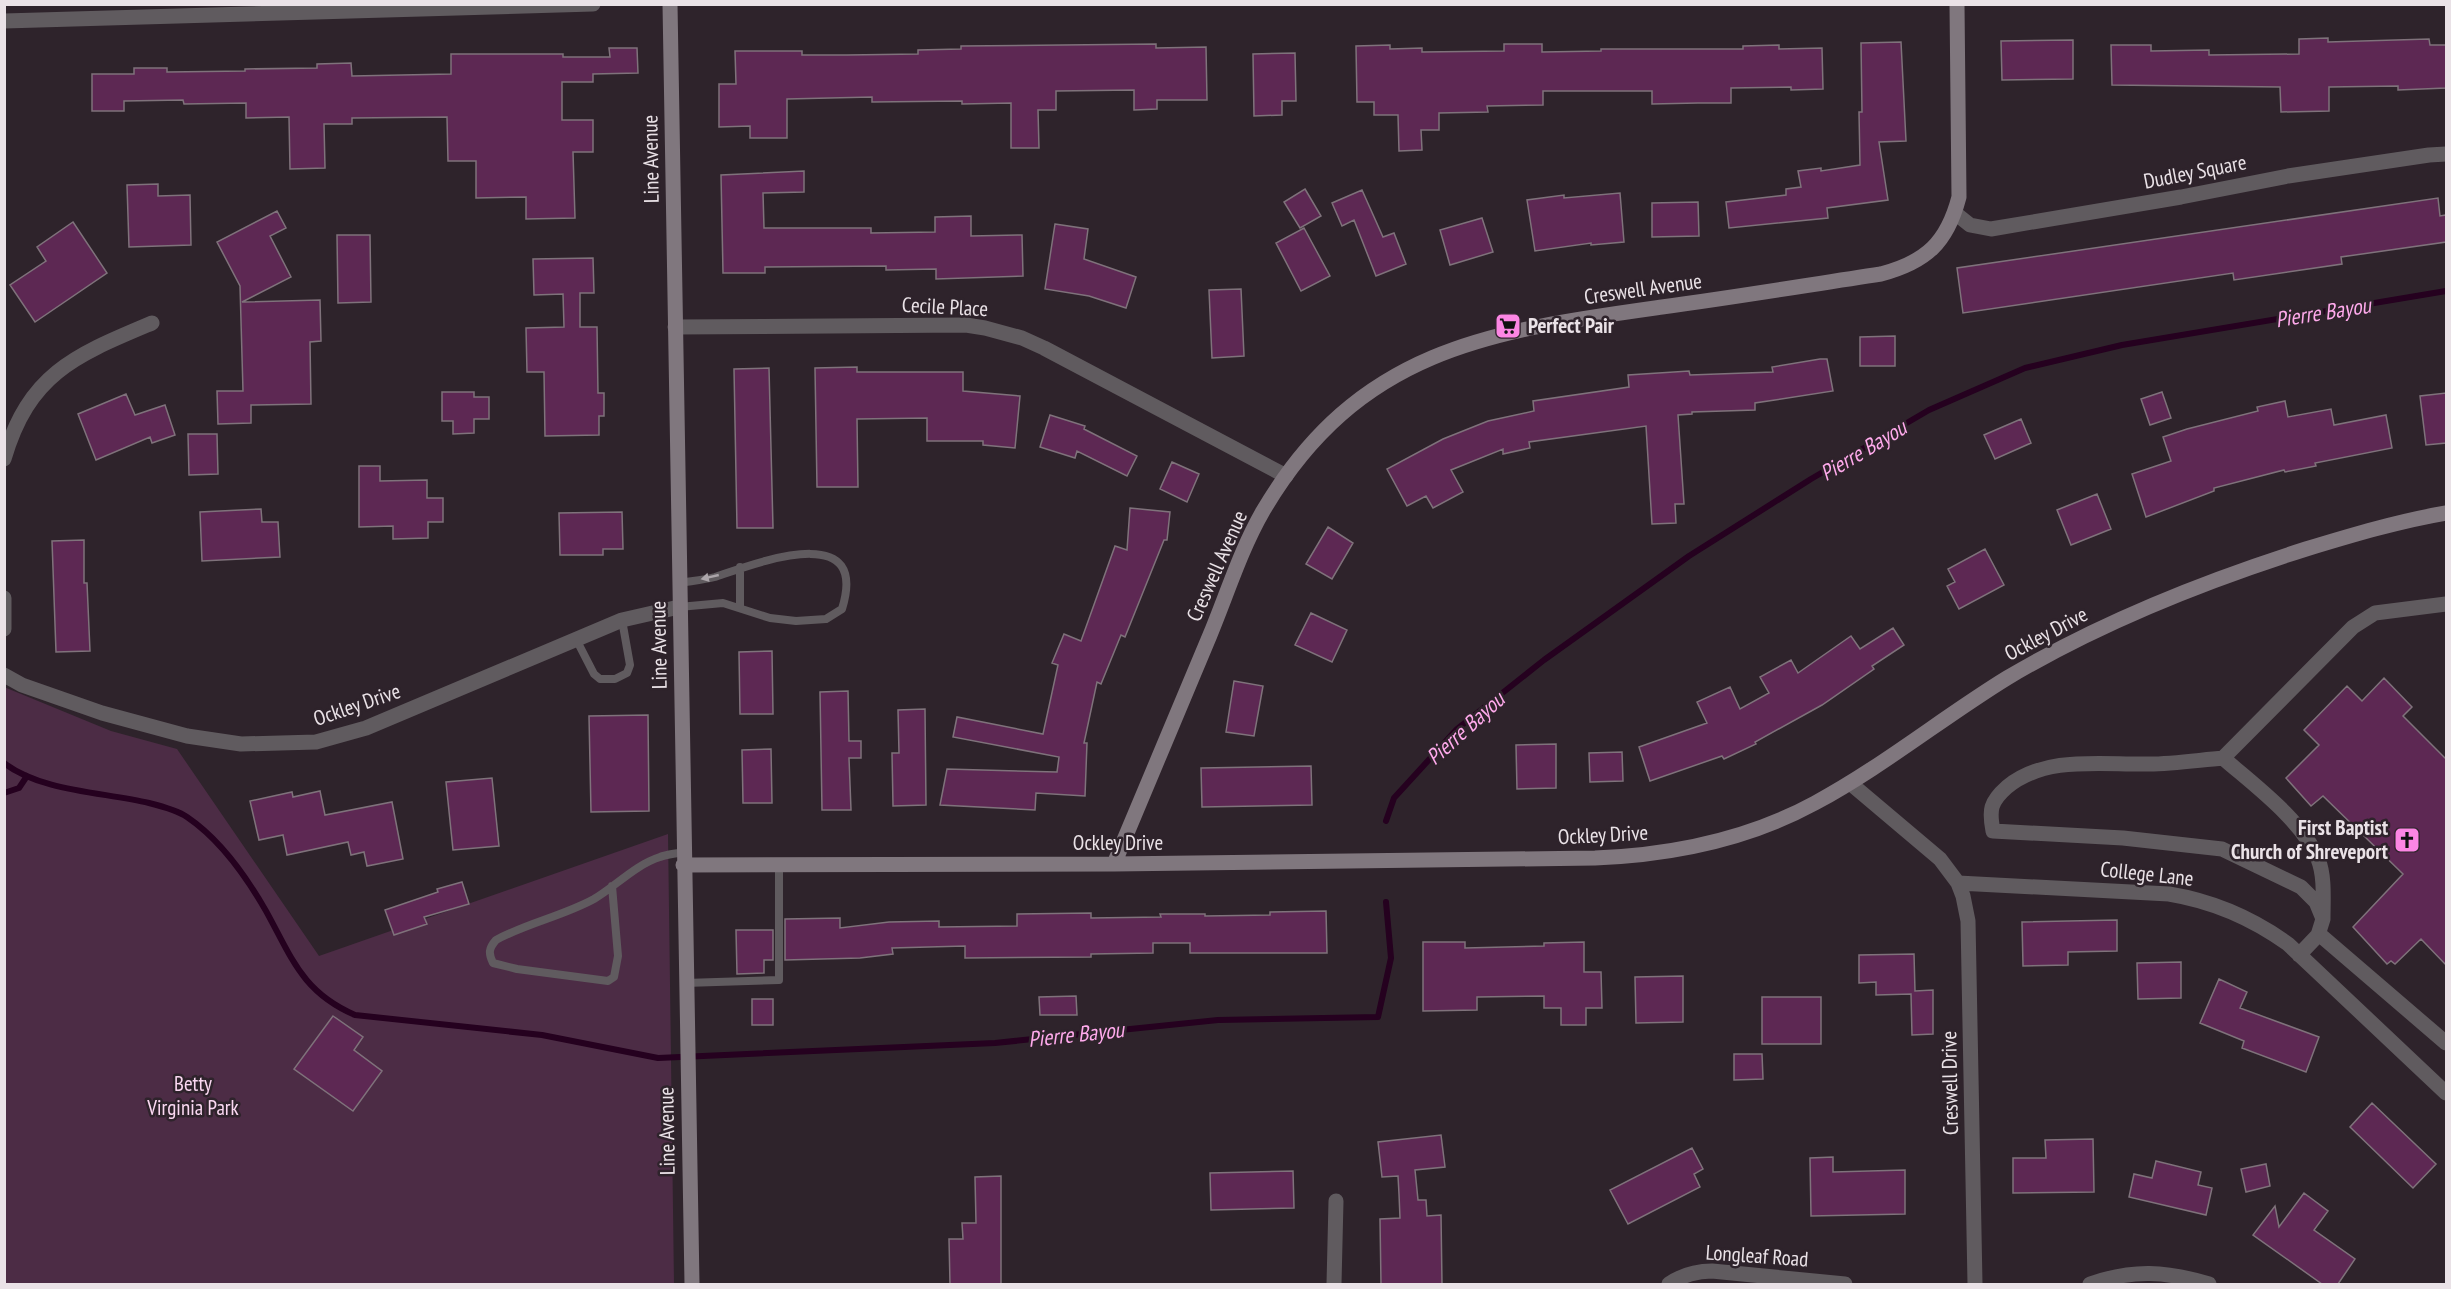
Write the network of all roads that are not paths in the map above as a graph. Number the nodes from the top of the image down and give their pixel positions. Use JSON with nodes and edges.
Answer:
{"nodes":[{"id":1,"x":29,"y":4,"type":"edge"},
{"id":2,"x":593,"y":4,"type":"edge"},
{"id":3,"x":670,"y":4,"type":"edge"},
{"id":4,"x":1957,"y":4,"type":"edge"},
{"id":5,"x":4,"y":21,"type":"edge"},
{"id":6,"x":29,"y":21,"type":"junction"},
{"id":7,"x":2446,"y":154,"type":"edge"},
{"id":8,"x":1955,"y":213,"type":"junction"},
{"id":9,"x":152,"y":323,"type":"dead end"},
{"id":10,"x":675,"y":327,"type":"junction"},
{"id":11,"x":4,"y":459,"type":"edge"},
{"id":12,"x":1286,"y":476,"type":"junction"},
{"id":13,"x":2446,"y":513,"type":"edge"},
{"id":14,"x":740,"y":567,"type":"junction"},
{"id":15,"x":679,"y":583,"type":"junction"},
{"id":16,"x":4,"y":598,"type":"edge"},
{"id":17,"x":2446,"y":604,"type":"edge"},
{"id":18,"x":679,"y":607,"type":"junction"},
{"id":19,"x":740,"y":607,"type":"junction"},
{"id":20,"x":622,"y":620,"type":"junction"},
{"id":21,"x":4,"y":629,"type":"edge"},
{"id":22,"x":576,"y":639,"type":"junction"},
{"id":23,"x":4,"y":675,"type":"edge"},
{"id":24,"x":2223,"y":758,"type":"junction"},
{"id":25,"x":1850,"y":783,"type":"junction"},
{"id":26,"x":683,"y":859,"type":"junction"},
{"id":27,"x":779,"y":864,"type":"junction"},
{"id":28,"x":1114,"y":864,"type":"junction"},
{"id":29,"x":1958,"y":883,"type":"junction"},
{"id":30,"x":612,"y":886,"type":"junction"},
{"id":31,"x":2323,"y":919,"type":"junction"},
{"id":32,"x":2318,"y":935,"type":"junction"},
{"id":33,"x":2300,"y":955,"type":"junction"},
{"id":34,"x":685,"y":983,"type":"junction"},
{"id":35,"x":2446,"y":1043,"type":"edge"},
{"id":36,"x":2446,"y":1093,"type":"edge"},
{"id":37,"x":1336,"y":1201,"type":"dead end"},
{"id":38,"x":692,"y":1284,"type":"edge"},
{"id":39,"x":1334,"y":1284,"type":"edge"},
{"id":40,"x":1669,"y":1284,"type":"edge"},
{"id":41,"x":1845,"y":1284,"type":"edge"},
{"id":42,"x":1975,"y":1284,"type":"edge"},
{"id":43,"x":2090,"y":1284,"type":"edge"},
{"id":44,"x":2210,"y":1284,"type":"edge"}],
"edges":[{"from":1,"to":6,"type":"street"},
{"from":2,"to":6,"type":"street"},
{"from":3,"to":10,"type":"street","name":"Line Avenue"},
{"from":4,"to":8,"type":"street","name":"Creswell Avenue"},
{"from":5,"to":6,"type":"street"},
{"from":7,"to":8,"type":"street","name":"Dudley Square"},
{"from":8,"to":12,"type":"street","name":"Creswell Avenue"},
{"from":9,"to":11,"type":"street"},
{"from":10,"to":12,"type":"street","name":"Cecile Place"},
{"from":10,"to":15,"type":"street","name":"Line Avenue"},
{"from":12,"to":28,"type":"street","name":"Creswell Avenue"},
{"from":13,"to":25,"type":"street","name":"Ockley Drive"},
{"from":14,"to":15,"type":"lane","one_way":true},
{"from":14,"to":19,"type":"lane"},
{"from":14,"to":19,"type":"lane"},
{"from":15,"to":18,"type":"street","name":"Line Avenue"},
{"from":16,"to":21,"type":"street"},
{"from":17,"to":24,"type":"street"},
{"from":18,"to":19,"type":"lane"},
{"from":18,"to":20,"type":"street","name":"Ockley Drive"},
{"from":18,"to":26,"type":"street","name":"Line Avenue"},
{"from":20,"to":22,"type":"street","name":"Ockley Drive"},
{"from":20,"to":22,"type":"lane"},
{"from":22,"to":23,"type":"street","name":"Ockley Drive"},
{"from":24,"to":31,"type":"street"},
{"from":24,"to":31,"type":"street"},
{"from":25,"to":28,"type":"street","name":"Ockley Drive"},
{"from":25,"to":29,"type":"street"},
{"from":26,"to":27,"type":"street","name":"Ockley Drive"},
{"from":26,"to":30,"type":"lane"},
{"from":26,"to":34,"type":"street","name":"Line Avenue"},
{"from":27,"to":28,"type":"street","name":"Ockley Drive"},
{"from":27,"to":34,"type":"lane"},
{"from":29,"to":33,"type":"street","name":"College Lane"},
{"from":29,"to":42,"type":"street","name":"Creswell Drive"},
{"from":30,"to":30,"type":"lane"},
{"from":31,"to":32,"type":"street"},
{"from":32,"to":33,"type":"street"},
{"from":32,"to":35,"type":"street"},
{"from":33,"to":36,"type":"street","name":"College Lane"},
{"from":34,"to":38,"type":"street","name":"Line Avenue"},
{"from":37,"to":39,"type":"street"},
{"from":40,"to":41,"type":"street","name":"Longleaf Road"},
{"from":43,"to":44,"type":"street"}]}
